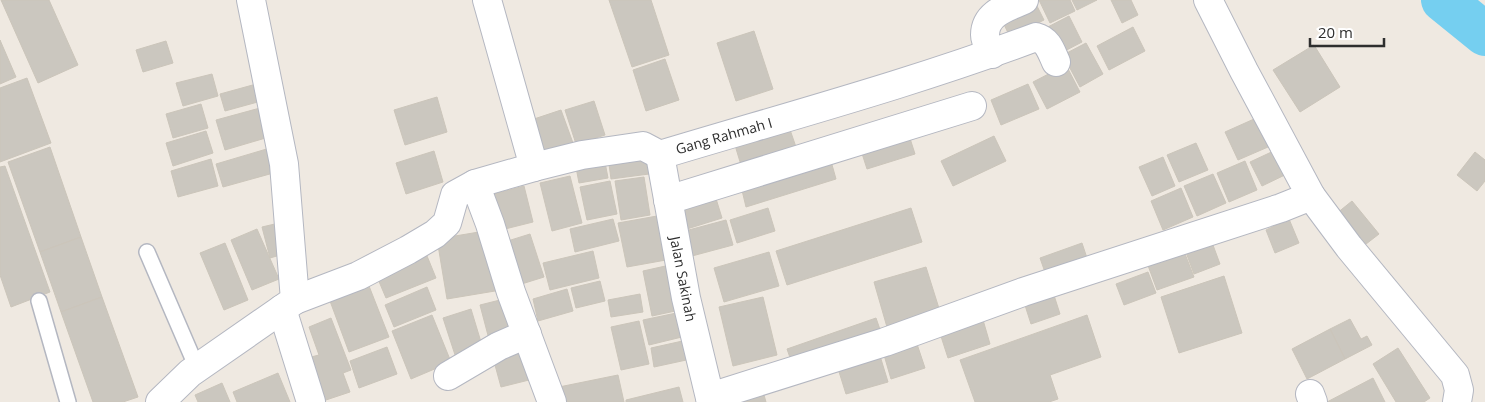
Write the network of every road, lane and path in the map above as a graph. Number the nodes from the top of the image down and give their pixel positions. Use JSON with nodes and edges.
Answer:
{"nodes":[{"id":1,"x":251,"y":0,"type":"edge"},
{"id":2,"x":487,"y":0,"type":"edge"},
{"id":3,"x":1024,"y":0,"type":"edge"},
{"id":4,"x":1208,"y":0,"type":"edge"},
{"id":5,"x":992,"y":54,"type":"junction"},
{"id":6,"x":1056,"y":62,"type":"dead end"},
{"id":7,"x":972,"y":106,"type":"dead end"},
{"id":8,"x":660,"y":155,"type":"junction"},
{"id":9,"x":534,"y":166,"type":"junction"},
{"id":10,"x":475,"y":184,"type":"junction"},
{"id":11,"x":1310,"y":196,"type":"junction"},
{"id":12,"x":668,"y":200,"type":"junction"},
{"id":13,"x":147,"y":252,"type":"dead end"},
{"id":14,"x":38,"y":301,"type":"dead end"},
{"id":15,"x":289,"y":304,"type":"junction"},
{"id":16,"x":527,"y":334,"type":"junction"},
{"id":17,"x":197,"y":368,"type":"junction"},
{"id":18,"x":448,"y":376,"type":"dead end"},
{"id":19,"x":711,"y":400,"type":"edge"},
{"id":20,"x":68,"y":402,"type":"edge"},
{"id":21,"x":160,"y":402,"type":"edge"},
{"id":22,"x":311,"y":402,"type":"edge"},
{"id":23,"x":552,"y":402,"type":"edge"},
{"id":24,"x":1457,"y":402,"type":"edge"}],
"edges":[{"from":1,"to":15,"type":"street"},
{"from":2,"to":9,"type":"street"},
{"from":3,"to":5,"type":"street"},
{"from":4,"to":11,"type":"street"},
{"from":5,"to":6,"type":"street","name":"Gang Rahmah I"},
{"from":5,"to":8,"type":"street","name":"Gang Rahmah I"},
{"from":7,"to":12,"type":"street"},
{"from":8,"to":9,"type":"street","name":"Gang Rahmah I"},
{"from":8,"to":12,"type":"street","name":"Jalan Sakinah"},
{"from":9,"to":10,"type":"street","name":"Gang Rahmah I"},
{"from":10,"to":15,"type":"street","name":"Gang Rahmah I"},
{"from":10,"to":16,"type":"street"},
{"from":11,"to":19,"type":"street"},
{"from":11,"to":24,"type":"street"},
{"from":12,"to":19,"type":"street","name":"Jalan Sakinah"},
{"from":13,"to":17,"type":"lane"},
{"from":14,"to":20,"type":"lane"},
{"from":15,"to":17,"type":"street","name":"Gang Rahmah I"},
{"from":15,"to":22,"type":"street"},
{"from":16,"to":18,"type":"street"},
{"from":16,"to":23,"type":"street"},
{"from":17,"to":21,"type":"street","name":"Gang Rahmah I"}]}
